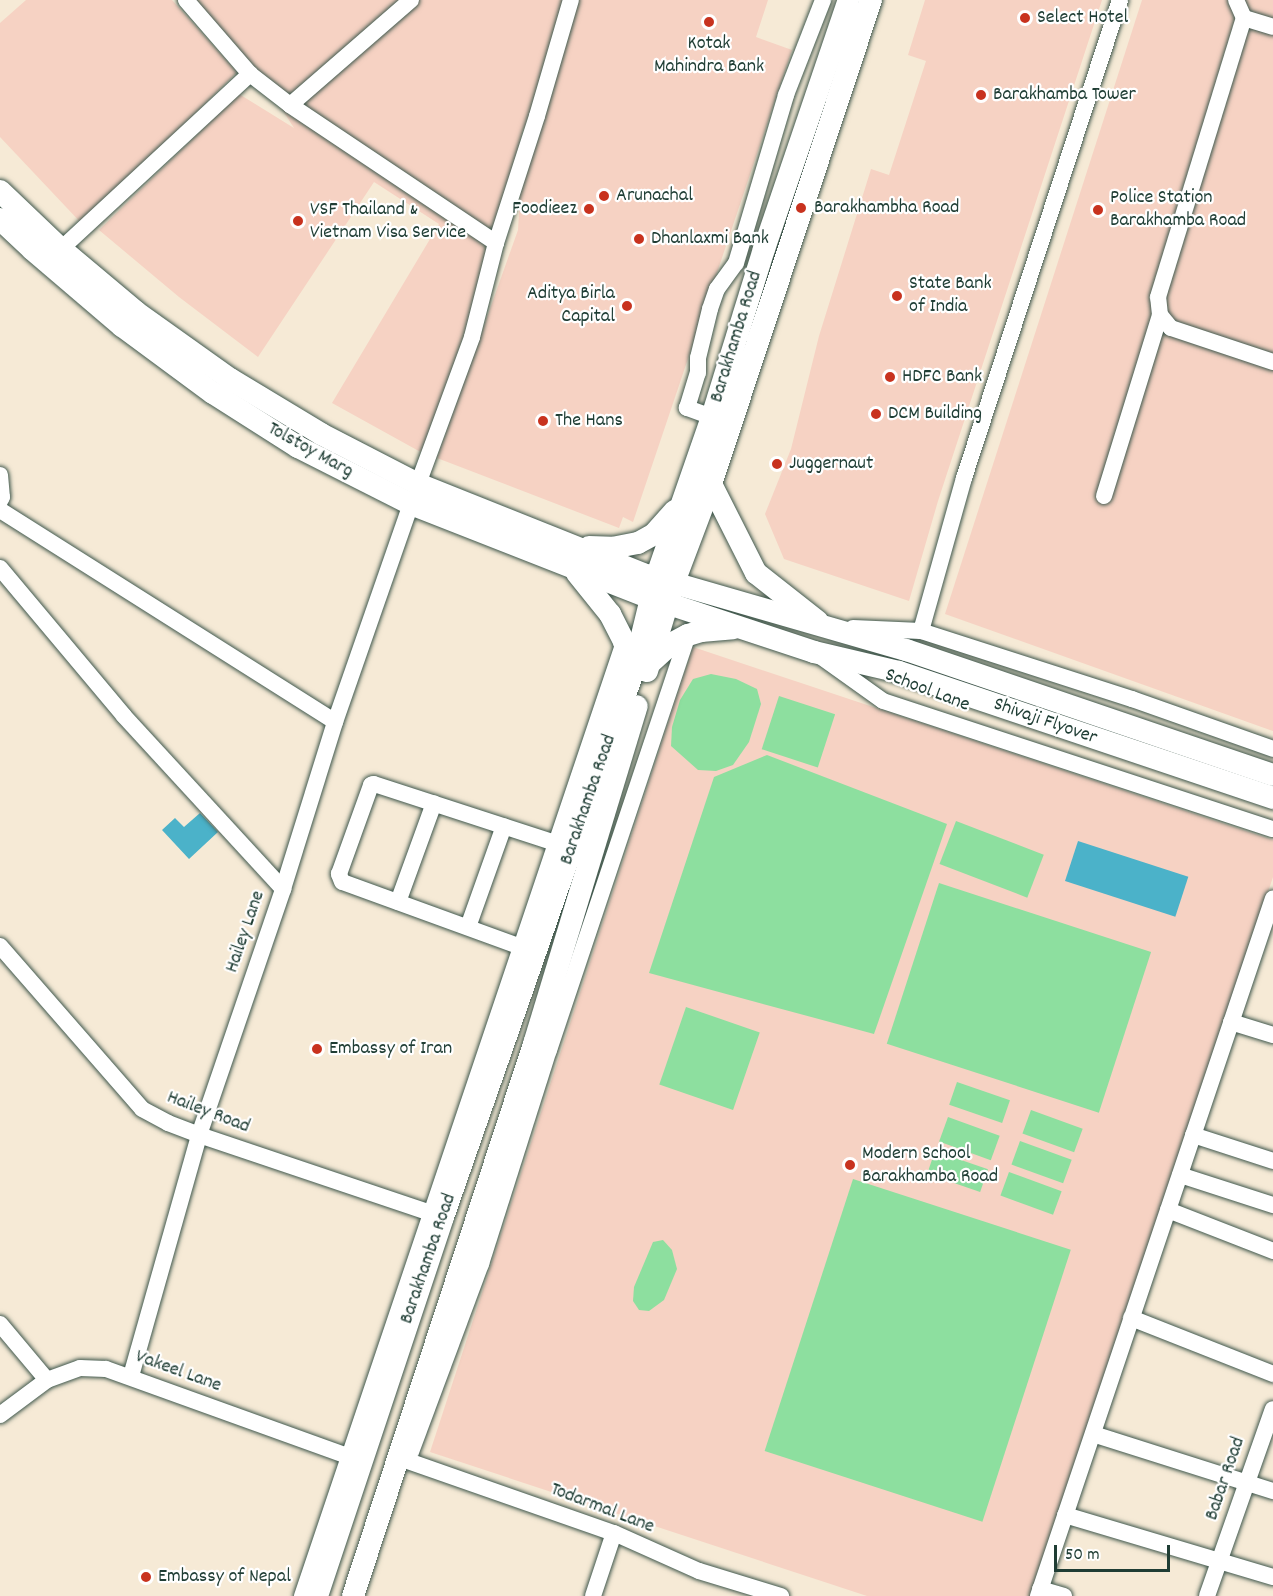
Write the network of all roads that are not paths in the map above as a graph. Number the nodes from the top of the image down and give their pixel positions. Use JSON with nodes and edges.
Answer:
{"nodes":[{"id":1,"x":186,"y":0,"type":"edge"},
{"id":2,"x":411,"y":0,"type":"edge"},
{"id":3,"x":571,"y":0,"type":"edge"},
{"id":4,"x":823,"y":0,"type":"edge"},
{"id":5,"x":849,"y":0,"type":"edge"},
{"id":6,"x":871,"y":0,"type":"edge"},
{"id":7,"x":1120,"y":0,"type":"edge"},
{"id":8,"x":1236,"y":0,"type":"edge"},
{"id":9,"x":1244,"y":18,"type":"junction"},
{"id":10,"x":1273,"y":27,"type":"edge"},
{"id":11,"x":249,"y":74,"type":"junction"},
{"id":12,"x":290,"y":105,"type":"junction"},
{"id":13,"x":0,"y":191,"type":"edge"},
{"id":14,"x":0,"y":219,"type":"edge"},
{"id":15,"x":496,"y":243,"type":"junction"},
{"id":16,"x":61,"y":249,"type":"junction"},
{"id":17,"x":1160,"y":315,"type":"junction"},
{"id":18,"x":1273,"y":362,"type":"edge"},
{"id":19,"x":712,"y":417,"type":"junction"},
{"id":20,"x":0,"y":475,"type":"edge"},
{"id":21,"x":711,"y":484,"type":"junction"},
{"id":22,"x":415,"y":494,"type":"junction"},
{"id":23,"x":1104,"y":496,"type":"dead end"},
{"id":24,"x":0,"y":501,"type":"edge"},
{"id":25,"x":681,"y":505,"type":"junction"},
{"id":26,"x":0,"y":510,"type":"edge"},
{"id":27,"x":573,"y":556,"type":"junction"},
{"id":28,"x":0,"y":568,"type":"edge"},
{"id":29,"x":662,"y":590,"type":"junction"},
{"id":30,"x":744,"y":627,"type":"junction"},
{"id":31,"x":822,"y":627,"type":"junction"},
{"id":32,"x":921,"y":632,"type":"junction"},
{"id":33,"x":688,"y":635,"type":"junction"},
{"id":34,"x":624,"y":642,"type":"junction"},
{"id":35,"x":814,"y":652,"type":"junction"},
{"id":36,"x":641,"y":668,"type":"junction"},
{"id":37,"x":1064,"y":718,"type":"junction"},
{"id":38,"x":335,"y":722,"type":"junction"},
{"id":39,"x":1273,"y":749,"type":"edge"},
{"id":40,"x":1273,"y":775,"type":"edge"},
{"id":41,"x":1273,"y":798,"type":"edge"},
{"id":42,"x":434,"y":803,"type":"junction"},
{"id":43,"x":504,"y":826,"type":"junction"},
{"id":44,"x":1273,"y":829,"type":"edge"},
{"id":45,"x":556,"y":843,"type":"junction"},
{"id":46,"x":283,"y":889,"type":"junction"},
{"id":47,"x":1273,"y":898,"type":"edge"},
{"id":48,"x":398,"y":902,"type":"junction"},
{"id":49,"x":1269,"y":922,"type":"edge"},
{"id":50,"x":468,"y":927,"type":"junction"},
{"id":51,"x":0,"y":946,"type":"edge"},
{"id":52,"x":521,"y":947,"type":"junction"},
{"id":53,"x":1231,"y":1022,"type":"junction"},
{"id":54,"x":1273,"y":1035,"type":"edge"},
{"id":55,"x":199,"y":1135,"type":"junction"},
{"id":56,"x":1193,"y":1135,"type":"junction"},
{"id":57,"x":1273,"y":1161,"type":"edge"},
{"id":58,"x":1180,"y":1175,"type":"junction"},
{"id":59,"x":1273,"y":1205,"type":"edge"},
{"id":60,"x":1168,"y":1210,"type":"junction"},
{"id":61,"x":436,"y":1215,"type":"junction"},
{"id":62,"x":484,"y":1226,"type":"junction"},
{"id":63,"x":1273,"y":1251,"type":"edge"},
{"id":64,"x":1131,"y":1318,"type":"junction"},
{"id":65,"x":0,"y":1324,"type":"edge"},
{"id":66,"x":1273,"y":1374,"type":"edge"},
{"id":67,"x":131,"y":1376,"type":"junction"},
{"id":68,"x":47,"y":1380,"type":"junction"},
{"id":69,"x":1273,"y":1409,"type":"edge"},
{"id":70,"x":0,"y":1414,"type":"edge"},
{"id":71,"x":1093,"y":1434,"type":"junction"},
{"id":72,"x":347,"y":1456,"type":"junction"},
{"id":73,"x":408,"y":1461,"type":"junction"},
{"id":74,"x":1247,"y":1482,"type":"junction"},
{"id":75,"x":1273,"y":1491,"type":"edge"},
{"id":76,"x":1065,"y":1515,"type":"junction"},
{"id":77,"x":614,"y":1533,"type":"junction"},
{"id":78,"x":1219,"y":1562,"type":"junction"},
{"id":79,"x":1273,"y":1577,"type":"edge"},
{"id":80,"x":1039,"y":1592,"type":"edge"},
{"id":81,"x":302,"y":1596,"type":"edge"},
{"id":82,"x":317,"y":1596,"type":"edge"},
{"id":83,"x":353,"y":1596,"type":"edge"},
{"id":84,"x":362,"y":1596,"type":"edge"},
{"id":85,"x":593,"y":1596,"type":"edge"},
{"id":86,"x":781,"y":1596,"type":"edge"},
{"id":87,"x":1064,"y":1596,"type":"edge"},
{"id":88,"x":1207,"y":1596,"type":"edge"}],
"edges":[{"from":1,"to":11,"type":"street"},
{"from":2,"to":12,"type":"street"},
{"from":3,"to":15,"type":"street","name":"Hailey Lane"},
{"from":4,"to":19,"type":"street"},
{"from":5,"to":19,"type":"main road","name":"Barakhamba Road"},
{"from":6,"to":21,"type":"main road","name":"Barakhamba Road"},
{"from":7,"to":32,"type":"street"},
{"from":8,"to":9,"type":"street"},
{"from":9,"to":10,"type":"street"},
{"from":9,"to":17,"type":"street"},
{"from":11,"to":12,"type":"street"},
{"from":11,"to":16,"type":"street"},
{"from":12,"to":15,"type":"street"},
{"from":13,"to":16,"type":"main road","name":"Tolstoy Marg"},
{"from":14,"to":22,"type":"main road","name":"Tolstoy Marg"},
{"from":15,"to":22,"type":"street","name":"Hailey Lane"},
{"from":16,"to":22,"type":"main road","name":"Tolstoy Marg"},
{"from":17,"to":18,"type":"street"},
{"from":17,"to":23,"type":"street"},
{"from":19,"to":25,"type":"main road","name":"Barakhamba Road"},
{"from":20,"to":24,"type":"street"},
{"from":21,"to":29,"type":"main road","name":"Barakhamba Road"},
{"from":21,"to":31,"type":"main road"},
{"from":22,"to":27,"type":"main road","name":"Tolstoy Marg"},
{"from":22,"to":38,"type":"street","name":"Hailey Lane"},
{"from":25,"to":27,"type":"main road"},
{"from":25,"to":29,"type":"main road","name":"Barakhamba Road"},
{"from":26,"to":38,"type":"street"},
{"from":27,"to":29,"type":"main road","name":"Tolstoy Marg"},
{"from":27,"to":34,"type":"main road"},
{"from":28,"to":46,"type":"street"},
{"from":29,"to":30,"type":"main road","name":"Shivaji Flyover"},
{"from":29,"to":31,"type":"main road","name":"Shivaji Flyover"},
{"from":29,"to":36,"type":"main road","name":"Barakhamba Road"},
{"from":30,"to":33,"type":"main road"},
{"from":30,"to":35,"type":"main road","name":"Shivaji Flyover"},
{"from":31,"to":32,"type":"street"},
{"from":31,"to":37,"type":"main road","name":"Shivaji Flyover"},
{"from":32,"to":39,"type":"street"},
{"from":33,"to":36,"type":"main road"},
{"from":33,"to":62,"type":"street"},
{"from":34,"to":36,"type":"main road"},
{"from":34,"to":45,"type":"street"},
{"from":35,"to":37,"type":"main road","name":"Shivaji Flyover"},
{"from":35,"to":44,"type":"street","name":"School Lane"},
{"from":36,"to":61,"type":"main road","name":"Barakhamba Road"},
{"from":36,"to":62,"type":"main road","name":"Barakhamba Road"},
{"from":37,"to":40,"type":"main road","name":"Shivaji Flyover"},
{"from":37,"to":41,"type":"main road","name":"Shivaji Flyover"},
{"from":38,"to":46,"type":"street","name":"Hailey Lane"},
{"from":42,"to":43,"type":"street"},
{"from":42,"to":48,"type":"street"},
{"from":42,"to":48,"type":"street"},
{"from":43,"to":45,"type":"street"},
{"from":43,"to":50,"type":"street"},
{"from":45,"to":52,"type":"street"},
{"from":46,"to":55,"type":"street","name":"Hailey Lane"},
{"from":47,"to":49,"type":"street"},
{"from":48,"to":50,"type":"street"},
{"from":49,"to":53,"type":"street"},
{"from":50,"to":52,"type":"street"},
{"from":51,"to":55,"type":"street","name":"Hailey Road"},
{"from":52,"to":61,"type":"street"},
{"from":53,"to":54,"type":"street"},
{"from":53,"to":56,"type":"street"},
{"from":55,"to":61,"type":"street","name":"Hailey Road"},
{"from":55,"to":67,"type":"street","name":"Hailey Lane"},
{"from":56,"to":57,"type":"street"},
{"from":56,"to":58,"type":"street"},
{"from":58,"to":59,"type":"street"},
{"from":58,"to":60,"type":"street"},
{"from":60,"to":63,"type":"street"},
{"from":60,"to":64,"type":"street"},
{"from":61,"to":72,"type":"street"},
{"from":61,"to":82,"type":"main road","name":"Barakhamba Road"},
{"from":62,"to":73,"type":"street"},
{"from":62,"to":83,"type":"main road","name":"Barakhamba Road"},
{"from":64,"to":66,"type":"street"},
{"from":64,"to":71,"type":"street"},
{"from":65,"to":68,"type":"street"},
{"from":67,"to":68,"type":"street","name":"Vakeel Lane"},
{"from":67,"to":72,"type":"street","name":"Vakeel Lane"},
{"from":68,"to":70,"type":"street","name":"Vakeel Lane"},
{"from":69,"to":74,"type":"street","name":"Babar Road"},
{"from":71,"to":74,"type":"street"},
{"from":71,"to":76,"type":"street"},
{"from":72,"to":81,"type":"street"},
{"from":73,"to":77,"type":"street","name":"Todarmal Lane"},
{"from":73,"to":84,"type":"street"},
{"from":74,"to":75,"type":"street"},
{"from":74,"to":78,"type":"street","name":"Babar Road"},
{"from":76,"to":78,"type":"street"},
{"from":76,"to":80,"type":"street"},
{"from":77,"to":85,"type":"street"},
{"from":77,"to":86,"type":"street","name":"Todarmal Lane"},
{"from":78,"to":79,"type":"street"},
{"from":78,"to":88,"type":"street","name":"Babar Road"},
{"from":80,"to":87,"type":"street"}]}
